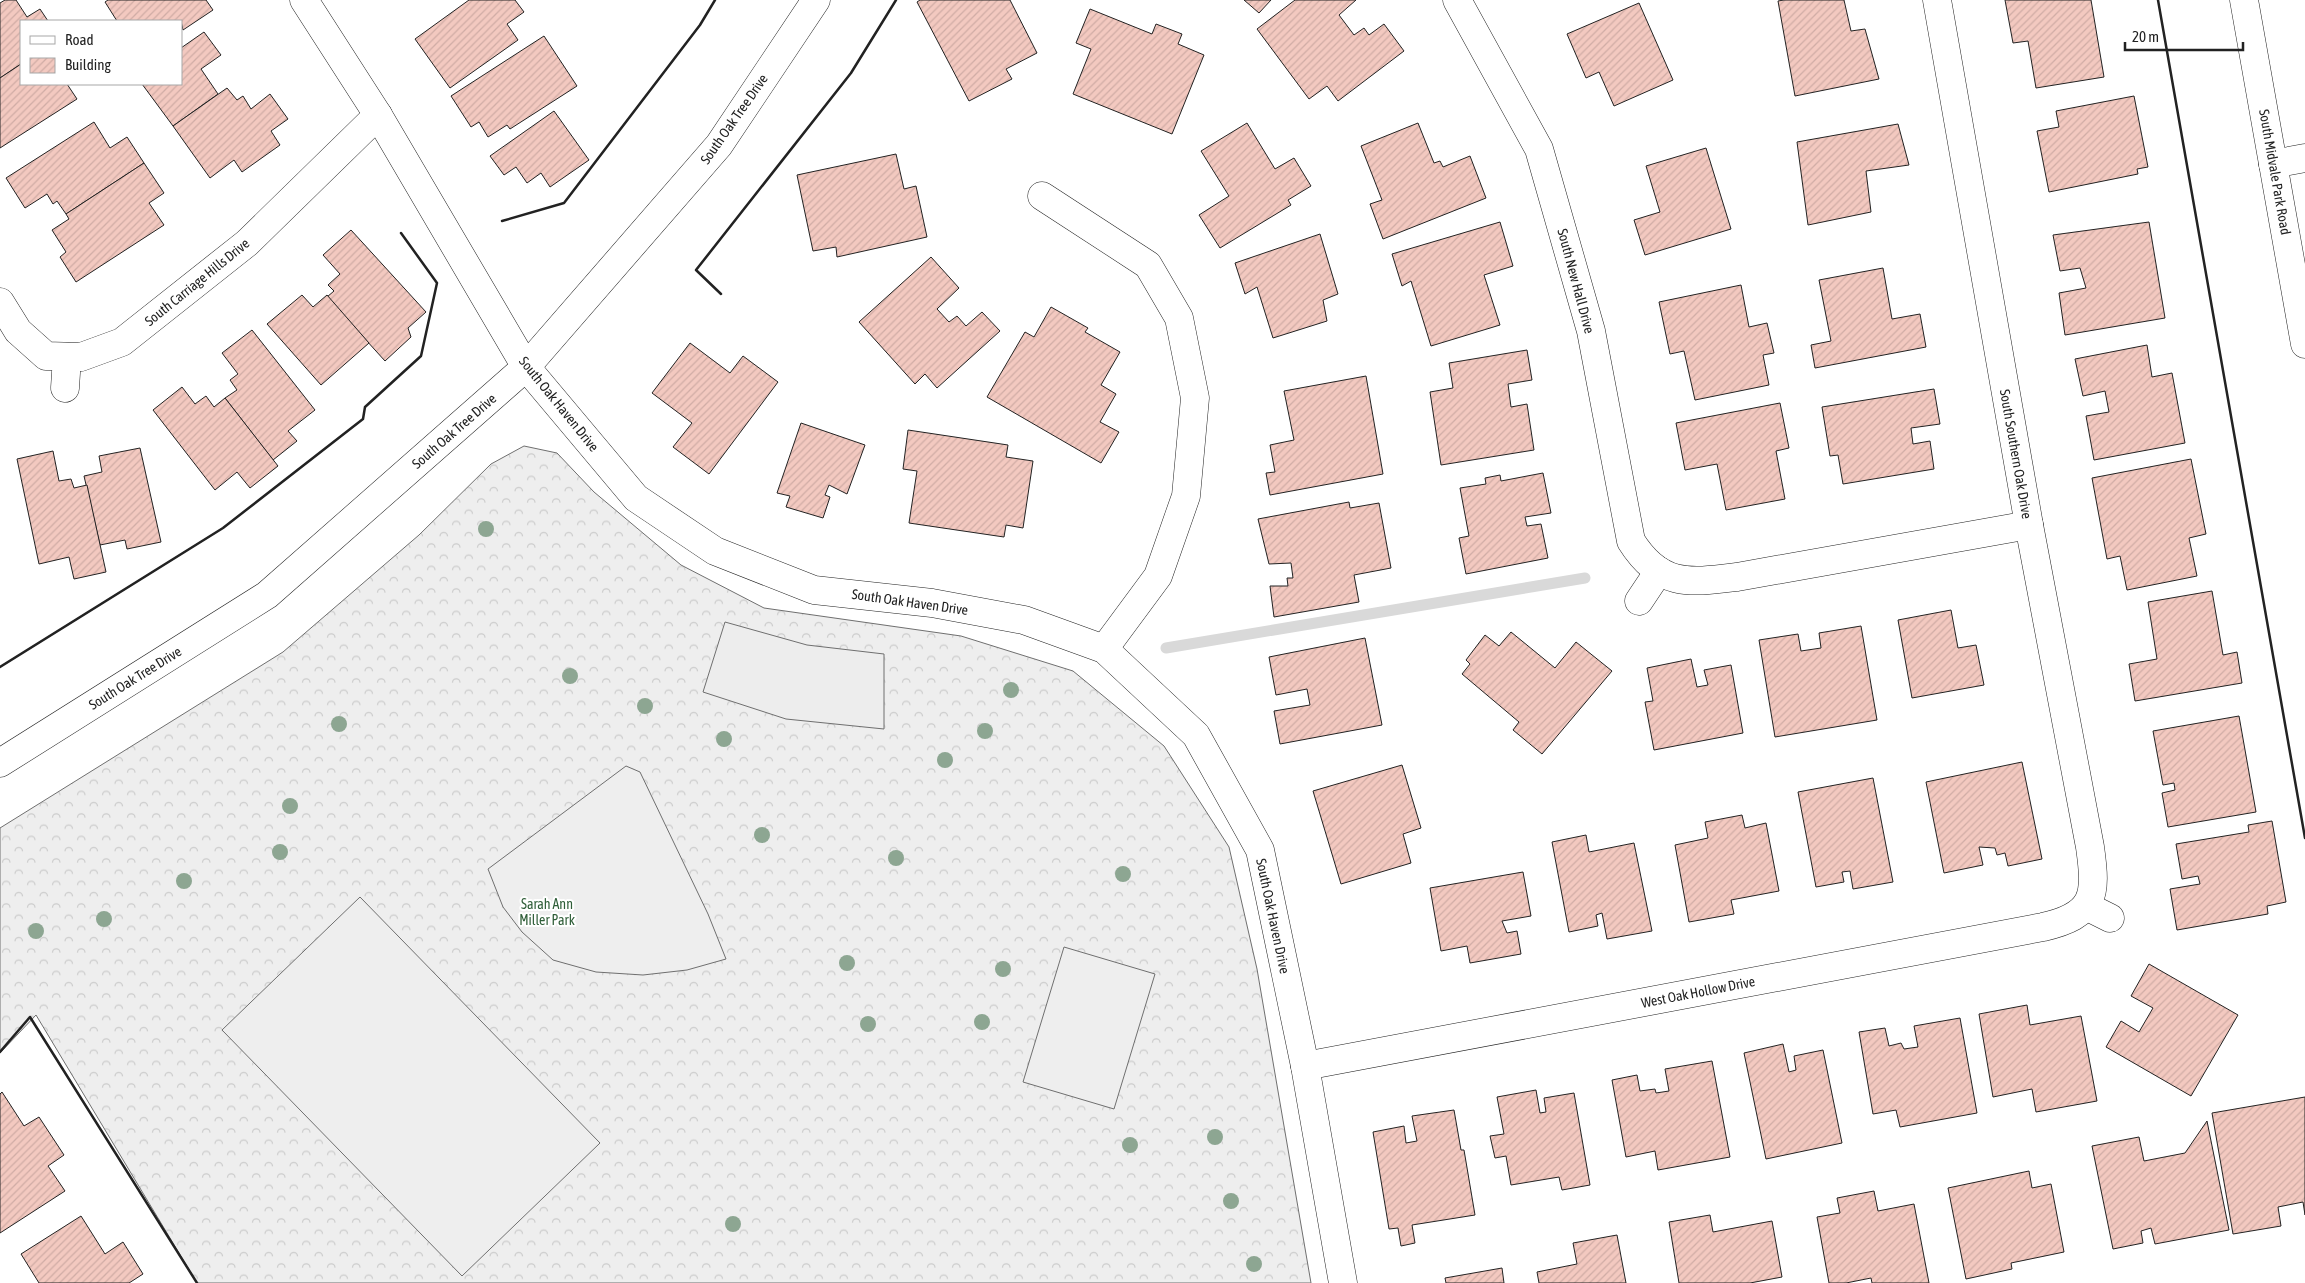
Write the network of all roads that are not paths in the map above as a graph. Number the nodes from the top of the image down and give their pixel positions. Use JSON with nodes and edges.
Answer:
{"nodes":[{"id":1,"x":304,"y":0,"type":"edge"},
{"id":2,"x":816,"y":0,"type":"edge"},
{"id":3,"x":1457,"y":0,"type":"edge"},
{"id":4,"x":1937,"y":0,"type":"edge"},
{"id":5,"x":2244,"y":0,"type":"edge"},
{"id":6,"x":378,"y":115,"type":"junction"},
{"id":7,"x":2305,"y":158,"type":"edge"},
{"id":8,"x":2273,"y":164,"type":"junction"},
{"id":9,"x":1042,"y":196,"type":"dead end"},
{"id":10,"x":0,"y":302,"type":"edge"},
{"id":11,"x":2305,"y":344,"type":"edge"},
{"id":12,"x":67,"y":357,"type":"junction"},
{"id":13,"x":526,"y":367,"type":"junction"},
{"id":14,"x":65,"y":388,"type":"dead end"},
{"id":15,"x":2029,"y":525,"type":"junction"},
{"id":16,"x":1659,"y":571,"type":"junction"},
{"id":17,"x":1639,"y":601,"type":"dead end"},
{"id":18,"x":1104,"y":649,"type":"junction"},
{"id":19,"x":0,"y":763,"type":"edge"},
{"id":20,"x":2086,"y":906,"type":"junction"},
{"id":21,"x":2110,"y":918,"type":"dead end"},
{"id":22,"x":1305,"y":1066,"type":"junction"},
{"id":23,"x":1343,"y":1283,"type":"edge"}],
"edges":[{"from":1,"to":6,"type":"street","name":"South Oak Haven Drive"},
{"from":2,"to":13,"type":"street","name":"South Oak Tree Drive"},
{"from":3,"to":16,"type":"street","name":"South New Hall Drive"},
{"from":4,"to":15,"type":"street","name":"South Southern Oak Drive"},
{"from":5,"to":8,"type":"street","name":"South Midvale Park Road"},
{"from":6,"to":12,"type":"street","name":"South Carriage Hills Drive"},
{"from":6,"to":13,"type":"street","name":"South Oak Haven Drive"},
{"from":7,"to":8,"type":"street"},
{"from":8,"to":11,"type":"street","name":"South Midvale Park Road"},
{"from":9,"to":18,"type":"street"},
{"from":10,"to":12,"type":"street","name":"South Carriage Hills Drive"},
{"from":12,"to":14,"type":"street"},
{"from":13,"to":18,"type":"street","name":"South Oak Haven Drive"},
{"from":13,"to":19,"type":"street","name":"South Oak Tree Drive"},
{"from":15,"to":16,"type":"street","name":"South New Hall Drive"},
{"from":15,"to":20,"type":"street","name":"South Southern Oak Drive"},
{"from":16,"to":17,"type":"street"},
{"from":18,"to":22,"type":"street","name":"South Oak Haven Drive"},
{"from":20,"to":21,"type":"street"},
{"from":20,"to":22,"type":"street","name":"West Oak Hollow Drive"},
{"from":22,"to":23,"type":"street","name":"South Oak Haven Drive"}]}
